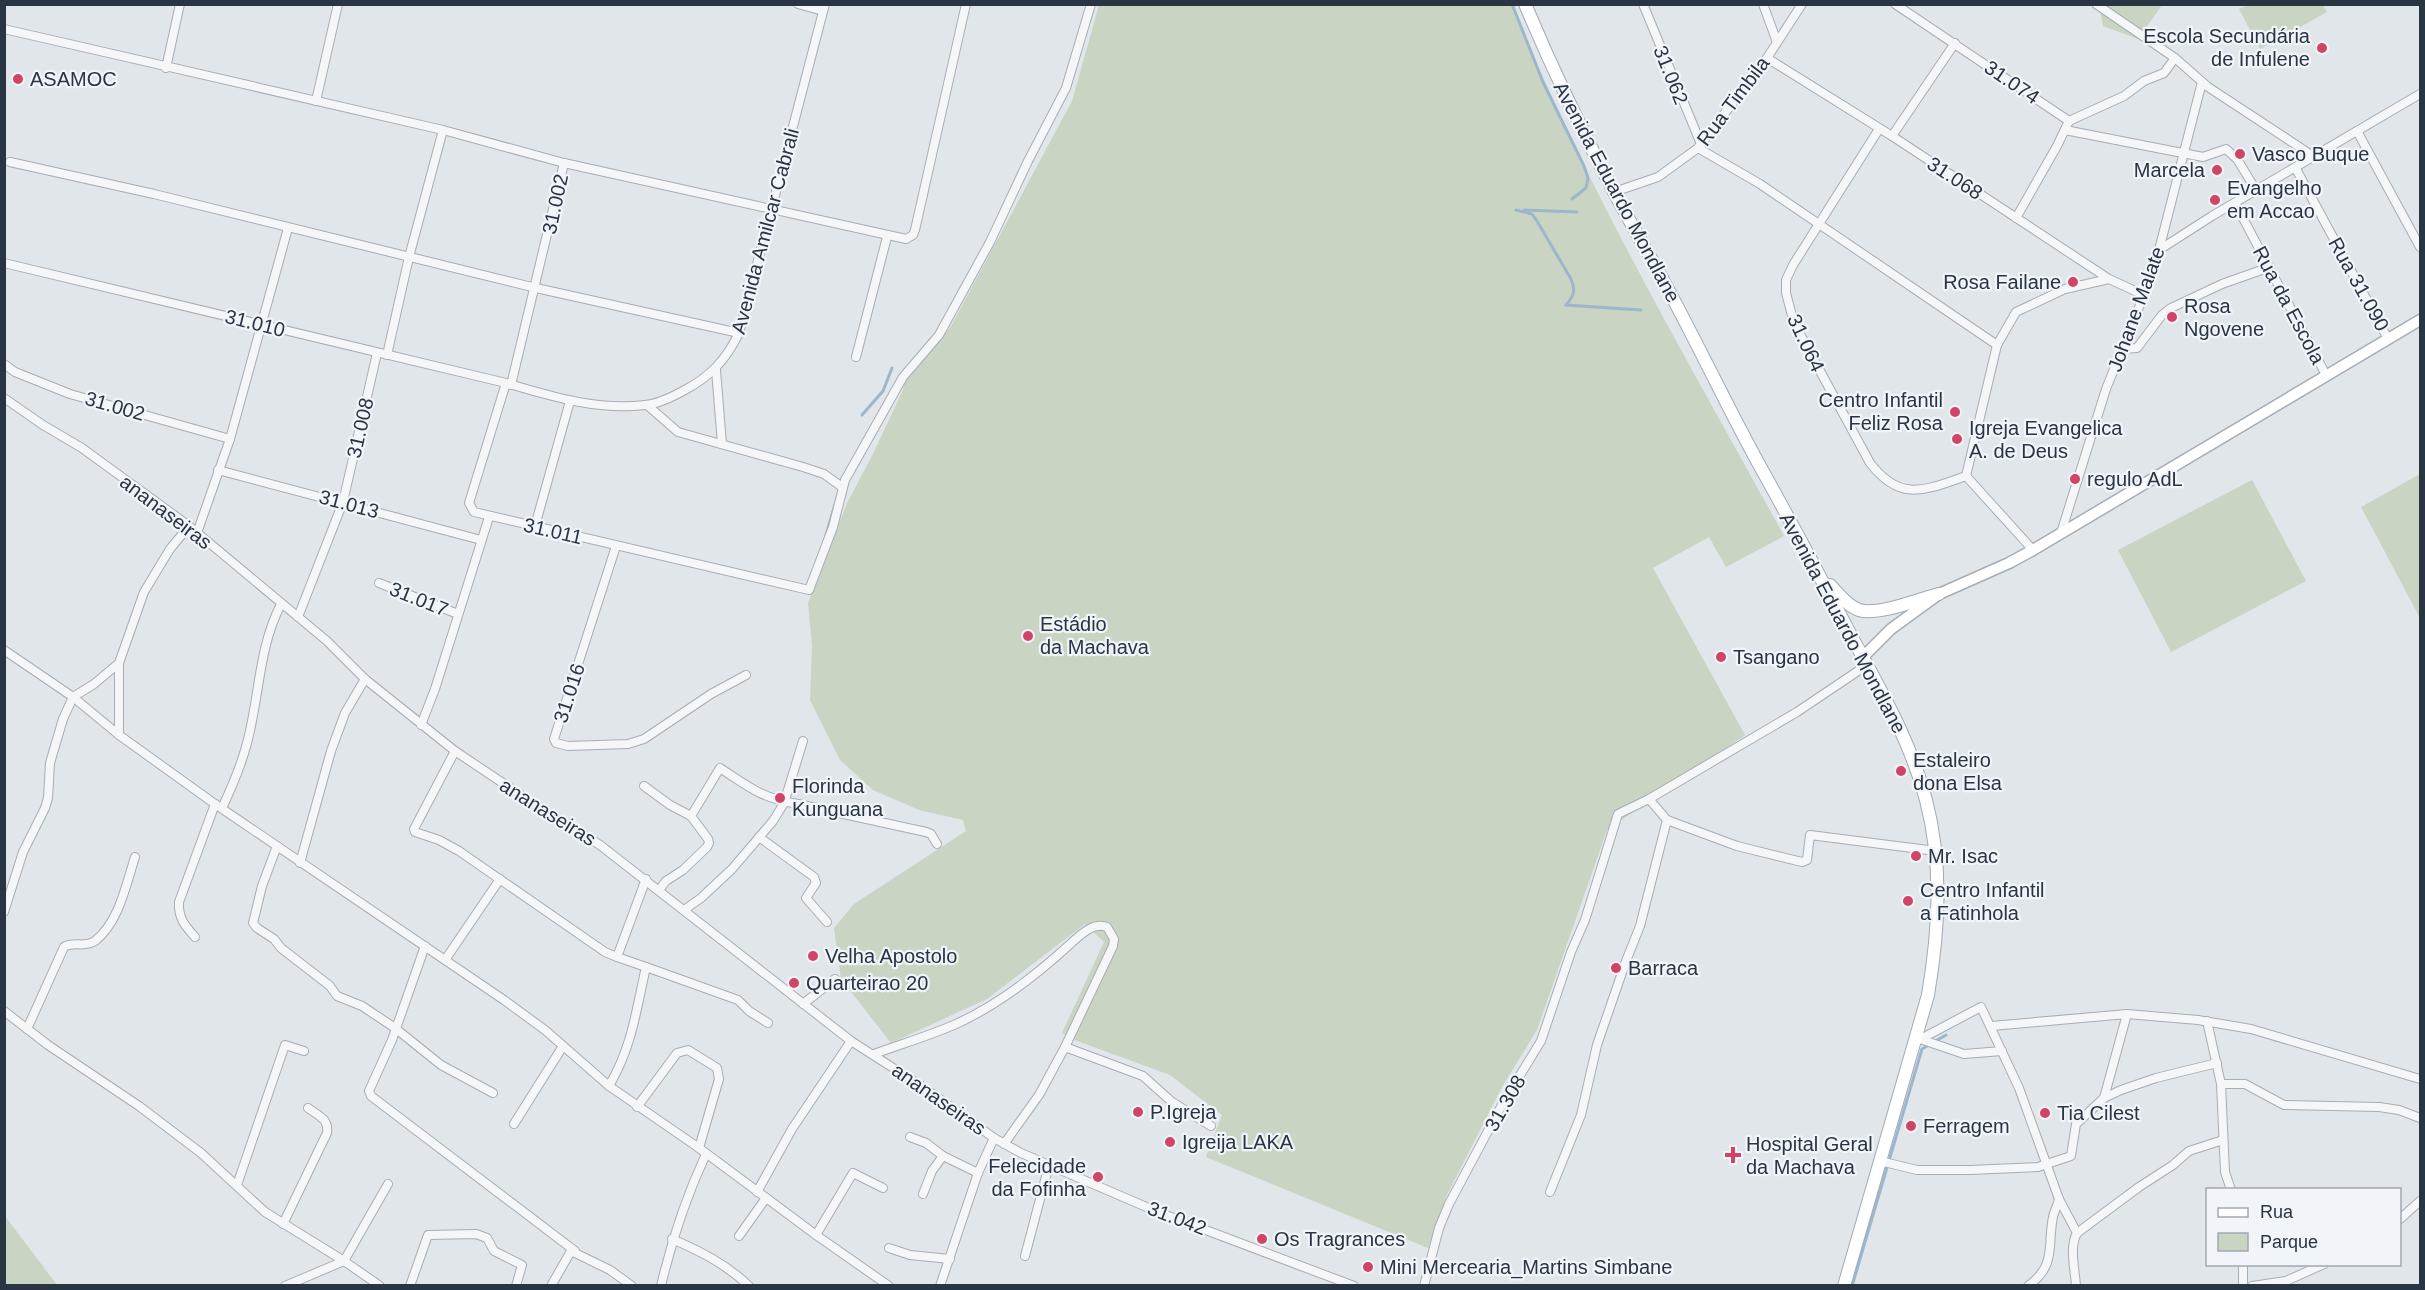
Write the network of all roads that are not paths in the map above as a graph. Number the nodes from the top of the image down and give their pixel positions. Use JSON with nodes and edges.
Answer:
{"nodes":[{"id":1,"x":180,"y":4,"type":"edge"},
{"id":2,"x":338,"y":4,"type":"edge"},
{"id":3,"x":798,"y":4,"type":"edge"},
{"id":4,"x":966,"y":4,"type":"edge"},
{"id":5,"x":1091,"y":4,"type":"edge"},
{"id":6,"x":1525,"y":4,"type":"edge"},
{"id":7,"x":1643,"y":4,"type":"edge"},
{"id":8,"x":1763,"y":4,"type":"edge"},
{"id":9,"x":1802,"y":4,"type":"edge"},
{"id":10,"x":1895,"y":4,"type":"edge"},
{"id":11,"x":2096,"y":4,"type":"edge"},
{"id":12,"x":824,"y":8,"type":"edge"},
{"id":13,"x":4,"y":29,"type":"edge"},
{"id":14,"x":1777,"y":42,"type":"junction"},
{"id":15,"x":1954,"y":44,"type":"junction"},
{"id":16,"x":1767,"y":58,"type":"junction"},
{"id":17,"x":2175,"y":58,"type":"junction"},
{"id":18,"x":166,"y":68,"type":"junction"},
{"id":19,"x":2202,"y":82,"type":"junction"},
{"id":20,"x":2419,"y":97,"type":"edge"},
{"id":21,"x":316,"y":101,"type":"junction"},
{"id":22,"x":2069,"y":121,"type":"junction"},
{"id":23,"x":1879,"y":129,"type":"junction"},
{"id":24,"x":443,"y":130,"type":"junction"},
{"id":25,"x":2065,"y":130,"type":"junction"},
{"id":26,"x":2357,"y":131,"type":"junction"},
{"id":27,"x":1892,"y":136,"type":"junction"},
{"id":28,"x":1700,"y":146,"type":"junction"},
{"id":29,"x":2184,"y":151,"type":"junction"},
{"id":30,"x":2313,"y":156,"type":"junction"},
{"id":31,"x":10,"y":162,"type":"dead end"},
{"id":32,"x":564,"y":163,"type":"junction"},
{"id":33,"x":2295,"y":167,"type":"junction"},
{"id":34,"x":2256,"y":190,"type":"junction"},
{"id":35,"x":1614,"y":192,"type":"junction"},
{"id":36,"x":2235,"y":202,"type":"junction"},
{"id":37,"x":773,"y":210,"type":"junction"},
{"id":38,"x":2016,"y":218,"type":"junction"},
{"id":39,"x":1818,"y":225,"type":"junction"},
{"id":40,"x":288,"y":228,"type":"junction"},
{"id":41,"x":887,"y":237,"type":"junction"},
{"id":42,"x":2421,"y":247,"type":"edge"},
{"id":43,"x":2159,"y":250,"type":"junction"},
{"id":44,"x":409,"y":258,"type":"junction"},
{"id":45,"x":4,"y":263,"type":"edge"},
{"id":46,"x":2270,"y":267,"type":"junction"},
{"id":47,"x":2109,"y":279,"type":"junction"},
{"id":48,"x":536,"y":288,"type":"junction"},
{"id":49,"x":2144,"y":295,"type":"junction"},
{"id":50,"x":2421,"y":320,"type":"edge"},
{"id":51,"x":261,"y":325,"type":"junction"},
{"id":52,"x":739,"y":333,"type":"junction"},
{"id":53,"x":2388,"y":339,"type":"junction"},
{"id":54,"x":1997,"y":345,"type":"junction"},
{"id":55,"x":2123,"y":349,"type":"junction"},
{"id":56,"x":377,"y":353,"type":"junction"},
{"id":57,"x":387,"y":355,"type":"junction"},
{"id":58,"x":856,"y":357,"type":"dead end"},
{"id":59,"x":4,"y":364,"type":"edge"},
{"id":60,"x":716,"y":370,"type":"junction"},
{"id":61,"x":2326,"y":375,"type":"junction"},
{"id":62,"x":508,"y":384,"type":"junction"},
{"id":63,"x":4,"y":398,"type":"edge"},
{"id":64,"x":570,"y":401,"type":"junction"},
{"id":65,"x":647,"y":405,"type":"junction"},
{"id":66,"x":230,"y":439,"type":"junction"},
{"id":67,"x":722,"y":444,"type":"junction"},
{"id":68,"x":218,"y":470,"type":"junction"},
{"id":69,"x":1966,"y":476,"type":"junction"},
{"id":70,"x":842,"y":488,"type":"junction"},
{"id":71,"x":343,"y":502,"type":"junction"},
{"id":72,"x":489,"y":517,"type":"junction"},
{"id":73,"x":189,"y":526,"type":"junction"},
{"id":74,"x":535,"y":526,"type":"junction"},
{"id":75,"x":196,"y":533,"type":"junction"},
{"id":76,"x":2061,"y":533,"type":"junction"},
{"id":77,"x":481,"y":540,"type":"junction"},
{"id":78,"x":616,"y":546,"type":"junction"},
{"id":79,"x":2033,"y":550,"type":"junction"},
{"id":80,"x":1821,"y":575,"type":"junction"},
{"id":81,"x":380,"y":583,"type":"dead end"},
{"id":82,"x":1939,"y":594,"type":"junction"},
{"id":83,"x":281,"y":604,"type":"junction"},
{"id":84,"x":458,"y":614,"type":"junction"},
{"id":85,"x":298,"y":617,"type":"junction"},
{"id":86,"x":4,"y":650,"type":"edge"},
{"id":87,"x":1865,"y":661,"type":"junction"},
{"id":88,"x":119,"y":663,"type":"junction"},
{"id":89,"x":746,"y":675,"type":"dead end"},
{"id":90,"x":365,"y":679,"type":"junction"},
{"id":91,"x":73,"y":697,"type":"junction"},
{"id":92,"x":421,"y":725,"type":"junction"},
{"id":93,"x":119,"y":735,"type":"junction"},
{"id":94,"x":803,"y":741,"type":"dead end"},
{"id":95,"x":454,"y":751,"type":"junction"},
{"id":96,"x":644,"y":786,"type":"dead end"},
{"id":97,"x":1649,"y":799,"type":"junction"},
{"id":98,"x":784,"y":803,"type":"junction"},
{"id":99,"x":218,"y":806,"type":"junction"},
{"id":100,"x":691,"y":816,"type":"junction"},
{"id":101,"x":1667,"y":820,"type":"junction"},
{"id":102,"x":759,"y":837,"type":"junction"},
{"id":103,"x":937,"y":844,"type":"dead end"},
{"id":104,"x":277,"y":846,"type":"junction"},
{"id":105,"x":1936,"y":851,"type":"junction"},
{"id":106,"x":135,"y":857,"type":"dead end"},
{"id":107,"x":300,"y":863,"type":"junction"},
{"id":108,"x":500,"y":879,"type":"junction"},
{"id":109,"x":646,"y":879,"type":"junction"},
{"id":110,"x":659,"y":890,"type":"junction"},
{"id":111,"x":684,"y":910,"type":"junction"},
{"id":112,"x":4,"y":912,"type":"edge"},
{"id":113,"x":827,"y":922,"type":"dead end"},
{"id":114,"x":195,"y":937,"type":"dead end"},
{"id":115,"x":425,"y":946,"type":"junction"},
{"id":116,"x":617,"y":957,"type":"junction"},
{"id":117,"x":445,"y":960,"type":"junction"},
{"id":118,"x":646,"y":967,"type":"junction"},
{"id":119,"x":835,"y":979,"type":"dead end"},
{"id":120,"x":803,"y":1004,"type":"junction"},
{"id":121,"x":4,"y":1011,"type":"edge"},
{"id":122,"x":2127,"y":1014,"type":"junction"},
{"id":123,"x":2207,"y":1021,"type":"junction"},
{"id":124,"x":768,"y":1023,"type":"dead end"},
{"id":125,"x":1991,"y":1026,"type":"junction"},
{"id":126,"x":395,"y":1028,"type":"junction"},
{"id":127,"x":27,"y":1029,"type":"junction"},
{"id":128,"x":851,"y":1041,"type":"junction"},
{"id":129,"x":1917,"y":1041,"type":"junction"},
{"id":130,"x":563,"y":1046,"type":"junction"},
{"id":131,"x":1065,"y":1047,"type":"junction"},
{"id":132,"x":304,"y":1051,"type":"dead end"},
{"id":133,"x":2002,"y":1051,"type":"junction"},
{"id":134,"x":874,"y":1054,"type":"junction"},
{"id":135,"x":2217,"y":1063,"type":"junction"},
{"id":136,"x":2421,"y":1079,"type":"edge"},
{"id":137,"x":2221,"y":1084,"type":"junction"},
{"id":138,"x":609,"y":1086,"type":"junction"},
{"id":139,"x":493,"y":1093,"type":"dead end"},
{"id":140,"x":2104,"y":1098,"type":"junction"},
{"id":141,"x":637,"y":1107,"type":"junction"},
{"id":142,"x":308,"y":1108,"type":"dead end"},
{"id":143,"x":2421,"y":1118,"type":"edge"},
{"id":144,"x":514,"y":1124,"type":"dead end"},
{"id":145,"x":1211,"y":1126,"type":"dead end"},
{"id":146,"x":910,"y":1137,"type":"dead end"},
{"id":147,"x":994,"y":1138,"type":"junction"},
{"id":148,"x":2223,"y":1140,"type":"junction"},
{"id":149,"x":1004,"y":1144,"type":"junction"},
{"id":150,"x":703,"y":1151,"type":"junction"},
{"id":151,"x":943,"y":1155,"type":"junction"},
{"id":152,"x":1880,"y":1161,"type":"junction"},
{"id":153,"x":1049,"y":1165,"type":"junction"},
{"id":154,"x":2046,"y":1165,"type":"junction"},
{"id":155,"x":978,"y":1173,"type":"junction"},
{"id":156,"x":387,"y":1184,"type":"dead end"},
{"id":157,"x":237,"y":1185,"type":"junction"},
{"id":158,"x":883,"y":1188,"type":"dead end"},
{"id":159,"x":2230,"y":1188,"type":"edge"},
{"id":160,"x":757,"y":1192,"type":"junction"},
{"id":161,"x":1550,"y":1192,"type":"dead end"},
{"id":162,"x":923,"y":1194,"type":"dead end"},
{"id":163,"x":766,"y":1198,"type":"junction"},
{"id":164,"x":2059,"y":1199,"type":"junction"},
{"id":165,"x":2421,"y":1201,"type":"edge"},
{"id":166,"x":2401,"y":1218,"type":"edge"},
{"id":167,"x":283,"y":1224,"type":"junction"},
{"id":168,"x":2077,"y":1233,"type":"junction"},
{"id":169,"x":816,"y":1235,"type":"junction"},
{"id":170,"x":739,"y":1236,"type":"dead end"},
{"id":171,"x":672,"y":1239,"type":"junction"},
{"id":172,"x":889,"y":1248,"type":"dead end"},
{"id":173,"x":575,"y":1251,"type":"junction"},
{"id":174,"x":1024,"y":1256,"type":"dead end"},
{"id":175,"x":950,"y":1259,"type":"junction"},
{"id":176,"x":344,"y":1261,"type":"junction"},
{"id":177,"x":2243,"y":1266,"type":"edge"},
{"id":178,"x":2320,"y":1266,"type":"edge"},
{"id":179,"x":285,"y":1286,"type":"edge"},
{"id":180,"x":380,"y":1286,"type":"edge"},
{"id":181,"x":410,"y":1286,"type":"edge"},
{"id":182,"x":516,"y":1286,"type":"edge"},
{"id":183,"x":551,"y":1286,"type":"edge"},
{"id":184,"x":632,"y":1286,"type":"edge"},
{"id":185,"x":661,"y":1286,"type":"edge"},
{"id":186,"x":749,"y":1286,"type":"edge"},
{"id":187,"x":890,"y":1286,"type":"edge"},
{"id":188,"x":940,"y":1286,"type":"edge"},
{"id":189,"x":1354,"y":1286,"type":"edge"},
{"id":190,"x":1424,"y":1286,"type":"edge"},
{"id":191,"x":1844,"y":1286,"type":"edge"},
{"id":192,"x":2028,"y":1286,"type":"edge"},
{"id":193,"x":2076,"y":1286,"type":"edge"},
{"id":194,"x":2243,"y":1286,"type":"edge"},
{"id":195,"x":2252,"y":1286,"type":"edge"}],
"edges":[{"from":1,"to":18,"type":"street"},
{"from":2,"to":21,"type":"street"},
{"from":3,"to":12,"type":"street","name":"Avenida Amilcar Cabrali"},
{"from":4,"to":41,"type":"street"},
{"from":5,"to":70,"type":"street"},
{"from":6,"to":35,"type":"main road","name":"Avenida Eduardo Mondlane"},
{"from":7,"to":28,"type":"street","name":"31.062"},
{"from":8,"to":14,"type":"street"},
{"from":9,"to":14,"type":"street","name":"Rua Timbila"},
{"from":10,"to":15,"type":"street","name":"31.074"},
{"from":11,"to":17,"type":"street"},
{"from":12,"to":37,"type":"street","name":"Avenida Amilcar Cabrali"},
{"from":13,"to":18,"type":"street"},
{"from":14,"to":16,"type":"street","name":"Rua Timbila"},
{"from":15,"to":22,"type":"street","name":"31.074"},
{"from":15,"to":27,"type":"street"},
{"from":16,"to":23,"type":"street","name":"31.068"},
{"from":16,"to":28,"type":"street","name":"Rua Timbila"},
{"from":17,"to":19,"type":"street"},
{"from":17,"to":22,"type":"street"},
{"from":18,"to":21,"type":"street"},
{"from":19,"to":29,"type":"street","name":"Johane Malate"},
{"from":19,"to":30,"type":"street"},
{"from":20,"to":26,"type":"street"},
{"from":21,"to":24,"type":"street"},
{"from":22,"to":25,"type":"street"},
{"from":23,"to":27,"type":"street","name":"31.068"},
{"from":23,"to":39,"type":"street","name":"31.064"},
{"from":24,"to":32,"type":"street"},
{"from":24,"to":44,"type":"street"},
{"from":25,"to":29,"type":"street"},
{"from":25,"to":38,"type":"street"},
{"from":26,"to":30,"type":"street"},
{"from":26,"to":42,"type":"street"},
{"from":27,"to":38,"type":"street","name":"31.068"},
{"from":28,"to":35,"type":"street","name":"Rua Timbila"},
{"from":28,"to":39,"type":"street"},
{"from":29,"to":34,"type":"street"},
{"from":29,"to":43,"type":"street","name":"Johane Malate"},
{"from":30,"to":33,"type":"street"},
{"from":31,"to":40,"type":"street"},
{"from":32,"to":37,"type":"street"},
{"from":32,"to":48,"type":"street","name":"31.002"},
{"from":33,"to":34,"type":"street"},
{"from":33,"to":53,"type":"street","name":"Rua 31.090"},
{"from":34,"to":36,"type":"street"},
{"from":35,"to":80,"type":"main road","name":"Avenida Eduardo Mondlane"},
{"from":36,"to":43,"type":"street"},
{"from":36,"to":46,"type":"street","name":"Rua da Escola"},
{"from":37,"to":41,"type":"street"},
{"from":37,"to":52,"type":"street","name":"Avenida Amilcar Cabrali"},
{"from":38,"to":47,"type":"street","name":"31.068"},
{"from":39,"to":54,"type":"street"},
{"from":39,"to":69,"type":"street","name":"31.064"},
{"from":40,"to":44,"type":"street"},
{"from":40,"to":51,"type":"street"},
{"from":41,"to":58,"type":"street"},
{"from":43,"to":49,"type":"street","name":"Johane Malate"},
{"from":44,"to":48,"type":"street"},
{"from":44,"to":57,"type":"street"},
{"from":45,"to":51,"type":"street","name":"31.010"},
{"from":46,"to":55,"type":"street"},
{"from":46,"to":61,"type":"street","name":"Rua da Escola"},
{"from":47,"to":49,"type":"street","name":"31.068"},
{"from":47,"to":54,"type":"street"},
{"from":48,"to":52,"type":"street"},
{"from":48,"to":62,"type":"street","name":"31.002"},
{"from":49,"to":55,"type":"street","name":"Johane Malate"},
{"from":50,"to":53,"type":"street"},
{"from":51,"to":56,"type":"street","name":"31.010"},
{"from":51,"to":66,"type":"street"},
{"from":52,"to":60,"type":"street","name":"Avenida Amilcar Cabrali"},
{"from":53,"to":61,"type":"street"},
{"from":54,"to":69,"type":"street"},
{"from":55,"to":76,"type":"street","name":"Johane Malate"},
{"from":56,"to":57,"type":"street","name":"31.010"},
{"from":56,"to":71,"type":"street","name":"31.008"},
{"from":57,"to":62,"type":"street","name":"31.010"},
{"from":59,"to":66,"type":"street","name":"31.002"},
{"from":60,"to":65,"type":"street","name":"Avenida Amilcar Cabrali"},
{"from":60,"to":67,"type":"street"},
{"from":61,"to":76,"type":"street"},
{"from":62,"to":64,"type":"street","name":"31.010"},
{"from":62,"to":72,"type":"street","name":"31.002"},
{"from":63,"to":73,"type":"street","name":"ananaseiras"},
{"from":64,"to":65,"type":"street","name":"31.010"},
{"from":64,"to":74,"type":"street"},
{"from":65,"to":67,"type":"street"},
{"from":66,"to":68,"type":"street"},
{"from":67,"to":70,"type":"street"},
{"from":68,"to":71,"type":"street","name":"31.013"},
{"from":68,"to":75,"type":"street"},
{"from":69,"to":79,"type":"street"},
{"from":70,"to":78,"type":"street","name":"31.011"},
{"from":71,"to":77,"type":"street","name":"31.013"},
{"from":71,"to":85,"type":"street","name":"31.008"},
{"from":72,"to":74,"type":"street","name":"31.011"},
{"from":72,"to":77,"type":"street"},
{"from":73,"to":75,"type":"street","name":"ananaseiras"},
{"from":73,"to":88,"type":"street"},
{"from":74,"to":78,"type":"street","name":"31.011"},
{"from":75,"to":83,"type":"street","name":"ananaseiras"},
{"from":76,"to":79,"type":"street"},
{"from":77,"to":84,"type":"street"},
{"from":78,"to":89,"type":"street","name":"31.016"},
{"from":79,"to":82,"type":"street"},
{"from":80,"to":82,"type":"main road"},
{"from":80,"to":87,"type":"main road","name":"Avenida Eduardo Mondlane"},
{"from":81,"to":84,"type":"street","name":"31.017"},
{"from":82,"to":87,"type":"street"},
{"from":83,"to":85,"type":"street","name":"ananaseiras"},
{"from":83,"to":99,"type":"street"},
{"from":84,"to":92,"type":"street"},
{"from":85,"to":90,"type":"street","name":"ananaseiras"},
{"from":86,"to":91,"type":"street"},
{"from":87,"to":97,"type":"street","name":"31.308"},
{"from":87,"to":105,"type":"main road","name":"Avenida Eduardo Mondlane"},
{"from":88,"to":91,"type":"street"},
{"from":88,"to":93,"type":"street"},
{"from":90,"to":92,"type":"street","name":"ananaseiras"},
{"from":90,"to":107,"type":"street"},
{"from":91,"to":93,"type":"street"},
{"from":91,"to":112,"type":"street"},
{"from":92,"to":95,"type":"street","name":"ananaseiras"},
{"from":93,"to":99,"type":"street"},
{"from":94,"to":98,"type":"street"},
{"from":95,"to":108,"type":"street"},
{"from":95,"to":109,"type":"street","name":"ananaseiras"},
{"from":96,"to":100,"type":"street"},
{"from":97,"to":101,"type":"street"},
{"from":97,"to":190,"type":"street","name":"31.308"},
{"from":98,"to":100,"type":"street"},
{"from":98,"to":102,"type":"street"},
{"from":98,"to":103,"type":"street"},
{"from":99,"to":104,"type":"street"},
{"from":99,"to":114,"type":"street"},
{"from":100,"to":110,"type":"street"},
{"from":101,"to":105,"type":"street"},
{"from":101,"to":161,"type":"street"},
{"from":102,"to":111,"type":"street"},
{"from":102,"to":113,"type":"street"},
{"from":104,"to":107,"type":"street"},
{"from":104,"to":126,"type":"street"},
{"from":105,"to":129,"type":"main road","name":"Avenida Eduardo Mondlane"},
{"from":106,"to":127,"type":"street"},
{"from":107,"to":115,"type":"street"},
{"from":108,"to":116,"type":"street"},
{"from":108,"to":117,"type":"street"},
{"from":109,"to":110,"type":"street","name":"ananaseiras"},
{"from":109,"to":116,"type":"street"},
{"from":110,"to":111,"type":"street","name":"ananaseiras"},
{"from":111,"to":120,"type":"street","name":"ananaseiras"},
{"from":115,"to":117,"type":"street"},
{"from":115,"to":126,"type":"street"},
{"from":116,"to":118,"type":"street"},
{"from":117,"to":130,"type":"street"},
{"from":118,"to":124,"type":"street"},
{"from":118,"to":138,"type":"street"},
{"from":119,"to":120,"type":"street"},
{"from":120,"to":128,"type":"street","name":"ananaseiras"},
{"from":121,"to":127,"type":"street"},
{"from":122,"to":123,"type":"street"},
{"from":122,"to":125,"type":"street"},
{"from":122,"to":140,"type":"street"},
{"from":123,"to":135,"type":"street"},
{"from":123,"to":136,"type":"street"},
{"from":125,"to":129,"type":"street"},
{"from":125,"to":133,"type":"street"},
{"from":126,"to":139,"type":"street"},
{"from":126,"to":173,"type":"street"},
{"from":127,"to":157,"type":"street"},
{"from":128,"to":134,"type":"street","name":"ananaseiras"},
{"from":128,"to":160,"type":"street"},
{"from":129,"to":133,"type":"street"},
{"from":129,"to":152,"type":"main road","name":"Avenida Eduardo Mondlane"},
{"from":130,"to":138,"type":"street"},
{"from":130,"to":144,"type":"street"},
{"from":131,"to":134,"type":"street"},
{"from":131,"to":145,"type":"street"},
{"from":131,"to":149,"type":"street"},
{"from":132,"to":157,"type":"street"},
{"from":133,"to":154,"type":"street"},
{"from":134,"to":147,"type":"street","name":"ananaseiras"},
{"from":135,"to":137,"type":"street"},
{"from":135,"to":140,"type":"street"},
{"from":137,"to":143,"type":"street"},
{"from":137,"to":148,"type":"street"},
{"from":138,"to":141,"type":"street"},
{"from":140,"to":154,"type":"street"},
{"from":141,"to":150,"type":"street"},
{"from":141,"to":150,"type":"street"},
{"from":142,"to":167,"type":"street"},
{"from":146,"to":151,"type":"street"},
{"from":147,"to":149,"type":"street","name":"ananaseiras"},
{"from":147,"to":155,"type":"street"},
{"from":148,"to":159,"type":"street"},
{"from":148,"to":168,"type":"street"},
{"from":149,"to":153,"type":"street","name":"31.042"},
{"from":150,"to":160,"type":"street"},
{"from":150,"to":171,"type":"street"},
{"from":151,"to":155,"type":"street"},
{"from":151,"to":162,"type":"street"},
{"from":152,"to":154,"type":"street"},
{"from":152,"to":191,"type":"main road","name":"Avenida Eduardo Mondlane"},
{"from":153,"to":174,"type":"street"},
{"from":153,"to":189,"type":"street","name":"31.042"},
{"from":154,"to":164,"type":"street"},
{"from":155,"to":175,"type":"street"},
{"from":156,"to":176,"type":"street"},
{"from":157,"to":167,"type":"street"},
{"from":158,"to":169,"type":"street"},
{"from":160,"to":163,"type":"street"},
{"from":163,"to":169,"type":"street"},
{"from":163,"to":170,"type":"street"},
{"from":164,"to":168,"type":"street"},
{"from":164,"to":192,"type":"street"},
{"from":165,"to":166,"type":"street"},
{"from":167,"to":176,"type":"street"},
{"from":168,"to":193,"type":"street"},
{"from":169,"to":187,"type":"street"},
{"from":171,"to":185,"type":"street"},
{"from":171,"to":186,"type":"street"},
{"from":172,"to":175,"type":"street"},
{"from":173,"to":183,"type":"street"},
{"from":173,"to":184,"type":"street"},
{"from":175,"to":188,"type":"street"},
{"from":176,"to":179,"type":"street"},
{"from":176,"to":180,"type":"street"},
{"from":177,"to":194,"type":"street"},
{"from":178,"to":195,"type":"street"},
{"from":181,"to":182,"type":"street"}]}
